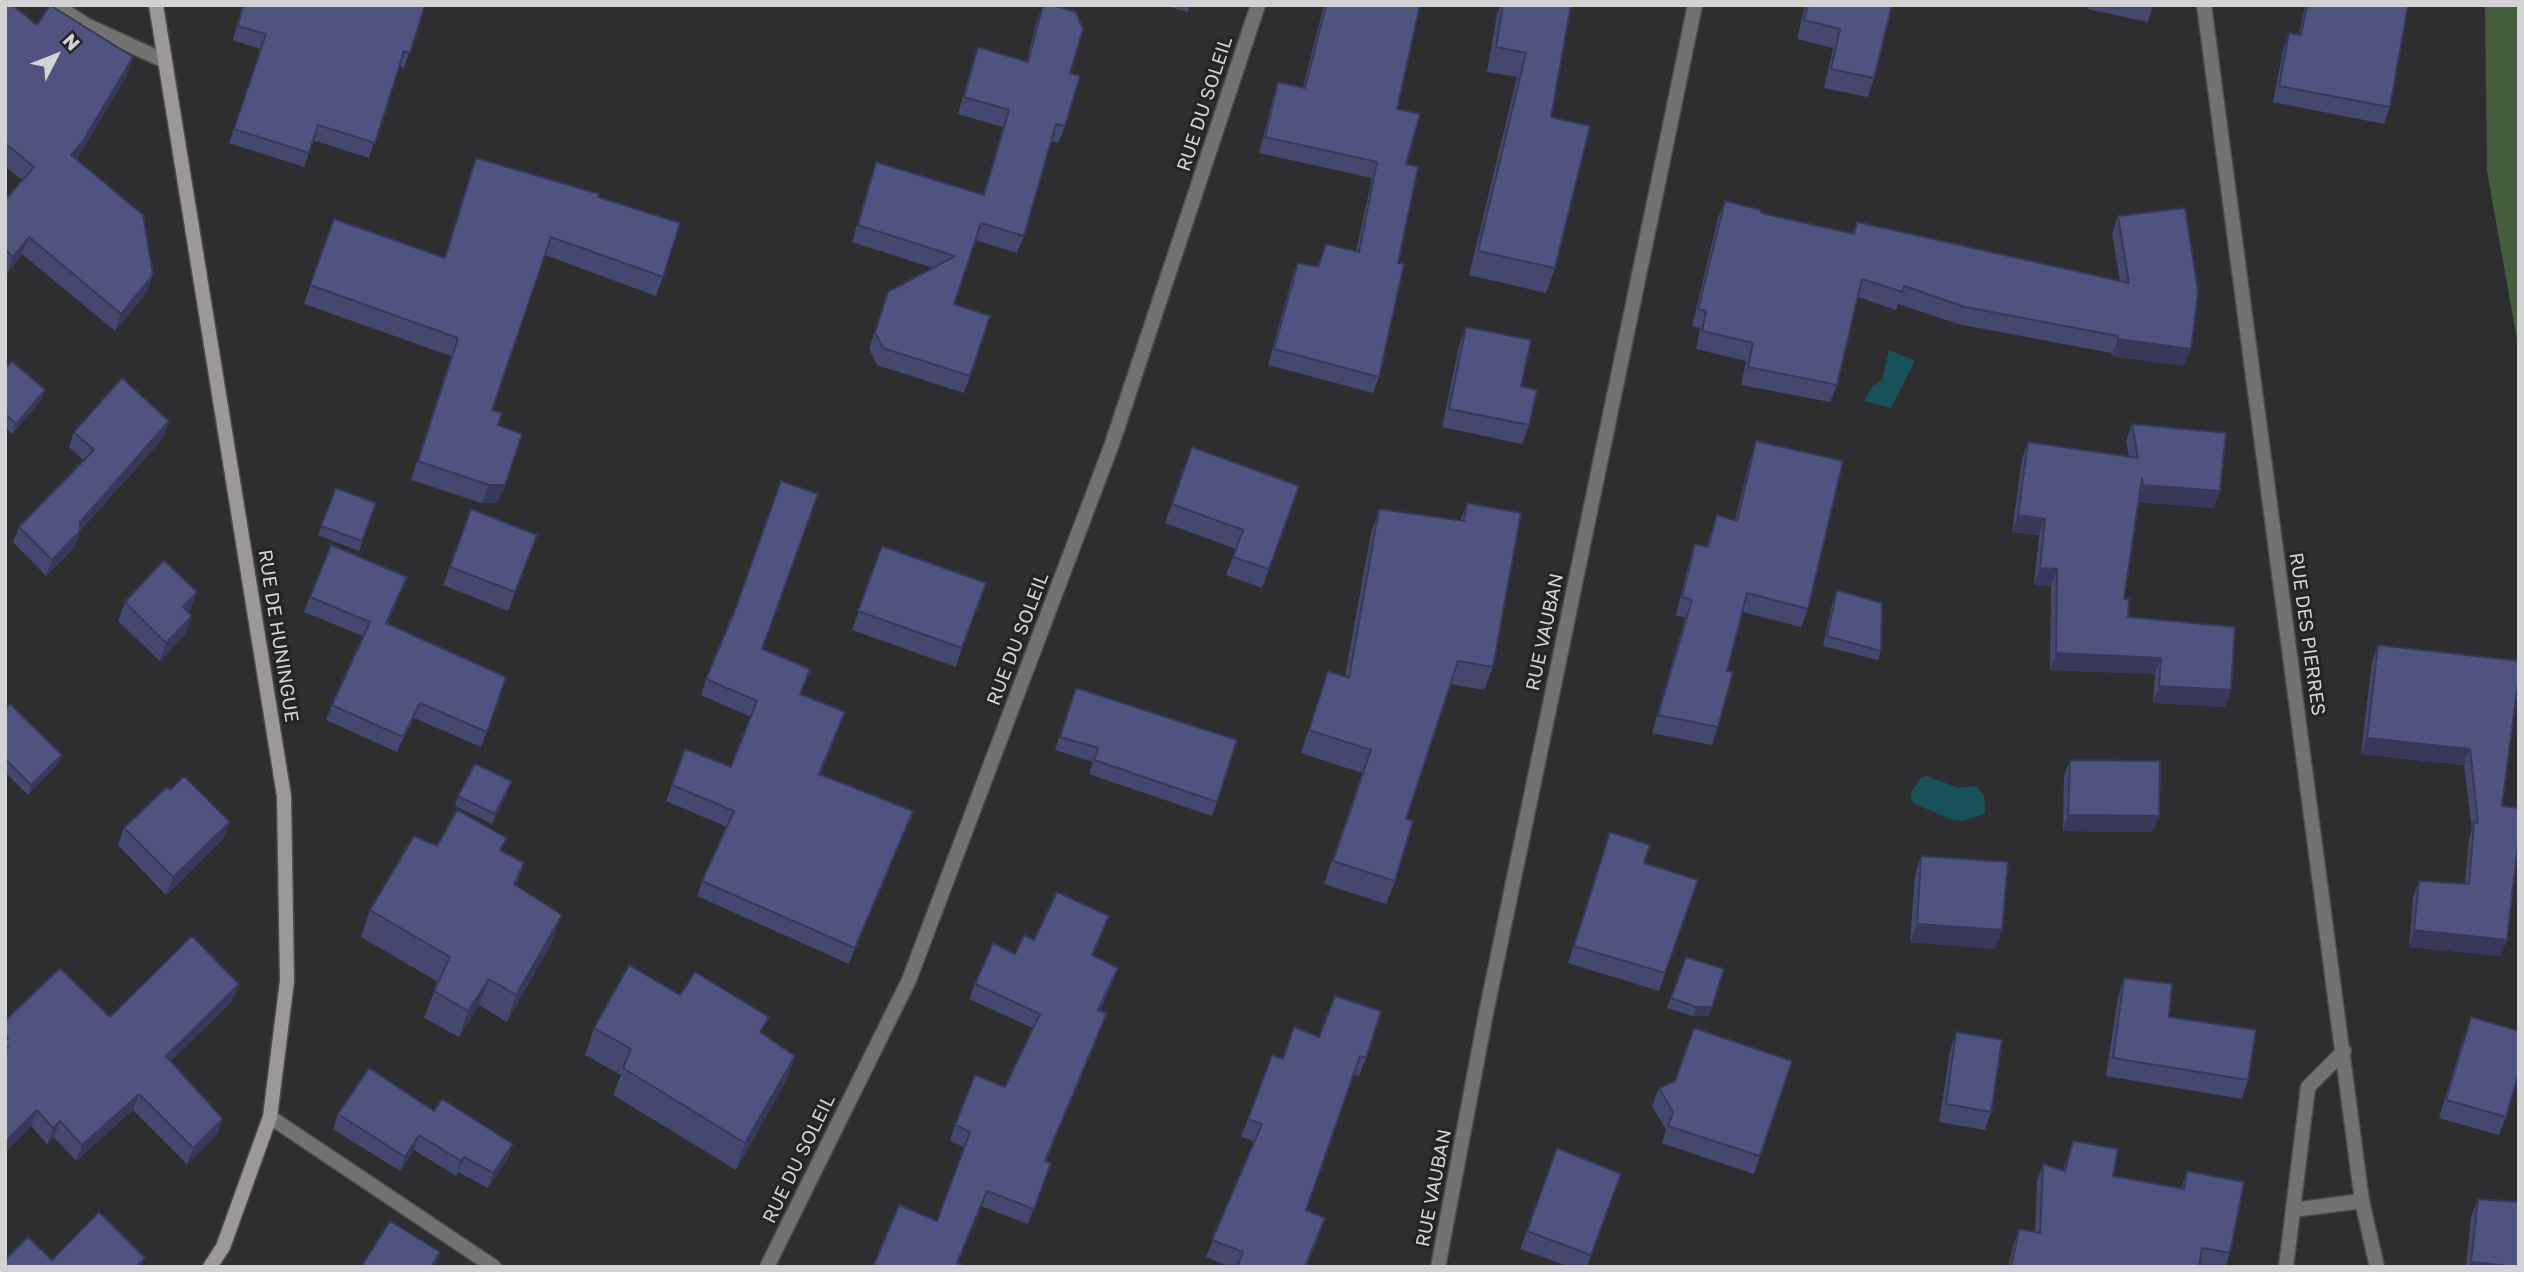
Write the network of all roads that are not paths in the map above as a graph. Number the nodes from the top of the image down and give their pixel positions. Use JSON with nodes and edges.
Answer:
{"nodes":[{"id":1,"x":55,"y":5,"type":"edge"},
{"id":2,"x":156,"y":5,"type":"edge"},
{"id":3,"x":1258,"y":5,"type":"edge"},
{"id":4,"x":1695,"y":5,"type":"edge"},
{"id":5,"x":2204,"y":5,"type":"edge"},
{"id":6,"x":165,"y":61,"type":"junction"},
{"id":7,"x":2344,"y":1051,"type":"junction"},
{"id":8,"x":270,"y":1117,"type":"junction"},
{"id":9,"x":2362,"y":1201,"type":"junction"},
{"id":10,"x":2293,"y":1210,"type":"junction"},
{"id":11,"x":210,"y":1267,"type":"edge"},
{"id":12,"x":494,"y":1267,"type":"edge"},
{"id":13,"x":767,"y":1267,"type":"edge"},
{"id":14,"x":1438,"y":1267,"type":"edge"},
{"id":15,"x":2286,"y":1267,"type":"edge"},
{"id":16,"x":2377,"y":1267,"type":"edge"}],
"edges":[{"from":1,"to":6,"type":"street"},
{"from":2,"to":6,"type":"main road","name":"RUE DE HUNINGUE"},
{"from":3,"to":13,"type":"street","name":"RUE DU SOLEIL"},
{"from":4,"to":14,"type":"street","name":"RUE VAUBAN"},
{"from":5,"to":7,"type":"street","name":"RUE DES PIERRES"},
{"from":6,"to":8,"type":"main road","name":"RUE DE HUNINGUE"},
{"from":7,"to":9,"type":"street","name":"RUE DES PIERRES"},
{"from":7,"to":10,"type":"street"},
{"from":8,"to":11,"type":"main road","name":"RUE DE HUNINGUE"},
{"from":8,"to":12,"type":"street"},
{"from":9,"to":10,"type":"street"},
{"from":9,"to":16,"type":"street","name":"RUE DES PIERRES"},
{"from":10,"to":15,"type":"street"}]}
